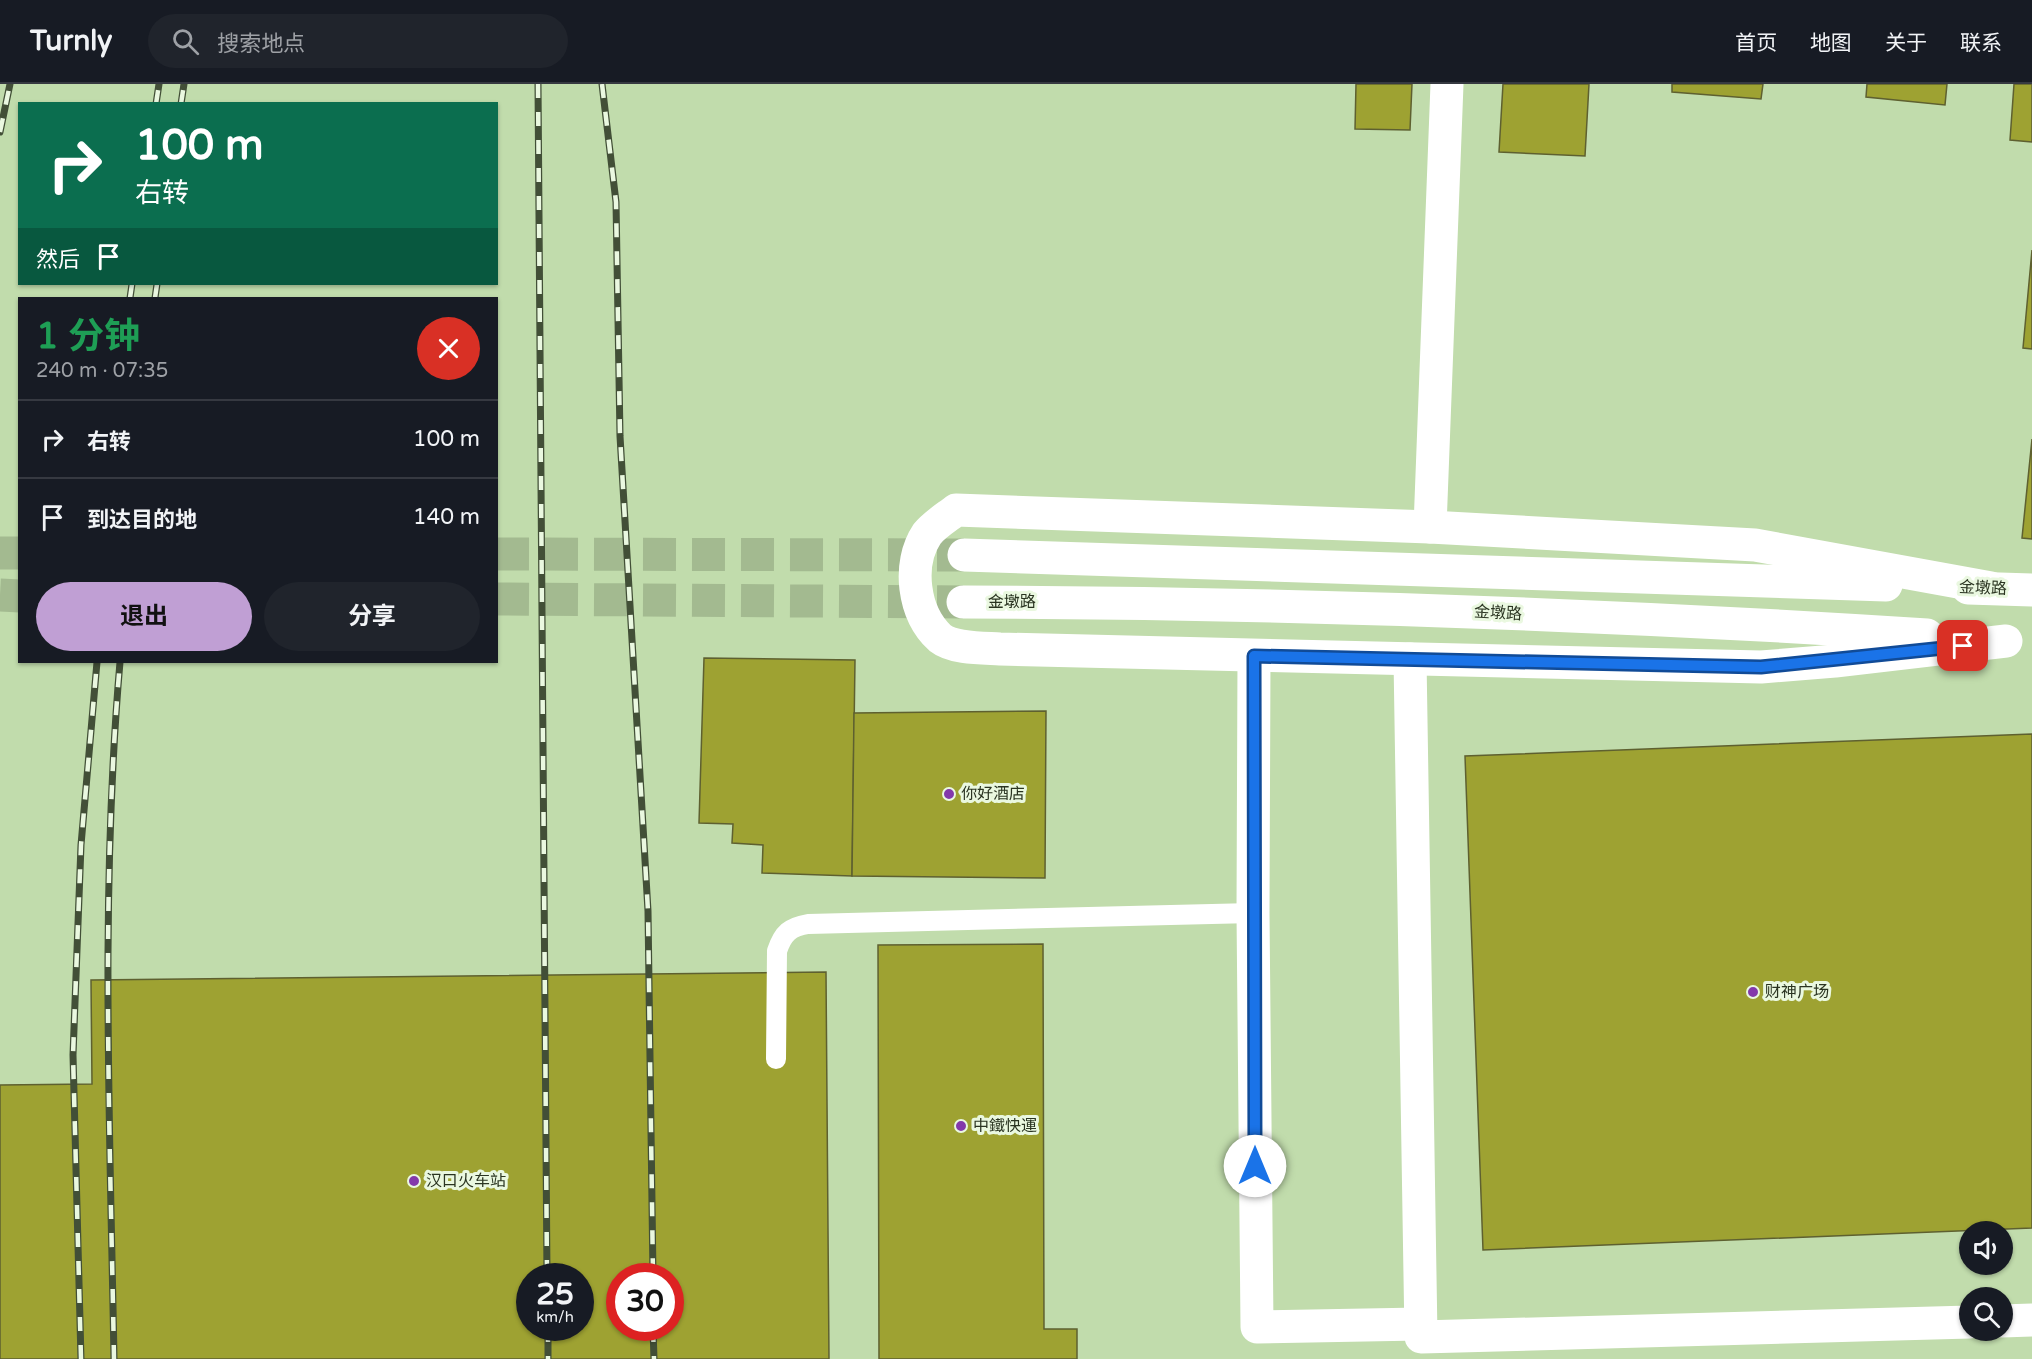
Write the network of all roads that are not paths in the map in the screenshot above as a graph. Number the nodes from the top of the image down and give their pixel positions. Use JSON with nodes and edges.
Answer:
{"nodes":[{"id":1,"x":1447,"y":84,"type":"edge"},
{"id":2,"x":1430,"y":527,"type":"junction"},
{"id":3,"x":963,"y":555,"type":"tunnel mouth"},
{"id":4,"x":1990,"y":588,"type":"junction"},
{"id":5,"x":2032,"y":590,"type":"edge"},
{"id":6,"x":963,"y":602,"type":"tunnel mouth"},
{"id":7,"x":2019,"y":641,"type":"edge"},
{"id":8,"x":1254,"y":656,"type":"junction"},
{"id":9,"x":1410,"y":659,"type":"junction"},
{"id":10,"x":1253,"y":913,"type":"junction"},
{"id":11,"x":776,"y":1059,"type":"dead end"},
{"id":12,"x":2032,"y":1320,"type":"edge"},
{"id":13,"x":2013,"y":1321,"type":"edge"},
{"id":14,"x":1959,"y":1322,"type":"edge"},
{"id":15,"x":1420,"y":1324,"type":"junction"}],
"edges":[{"from":1,"to":2,"type":"street"},
{"from":2,"to":4,"type":"street"},
{"from":2,"to":8,"type":"street"},
{"from":3,"to":4,"type":"street","name":"金墩路"},
{"from":4,"to":5,"type":"street","name":"金墩路"},
{"from":6,"to":7,"type":"street","name":"金墩路"},
{"from":7,"to":9,"type":"street"},
{"from":8,"to":9,"type":"street"},
{"from":8,"to":10,"type":"street"},
{"from":9,"to":15,"type":"street"},
{"from":10,"to":11,"type":"lane"},
{"from":10,"to":15,"type":"street"},
{"from":12,"to":13,"type":"street"},
{"from":14,"to":15,"type":"street"}]}
